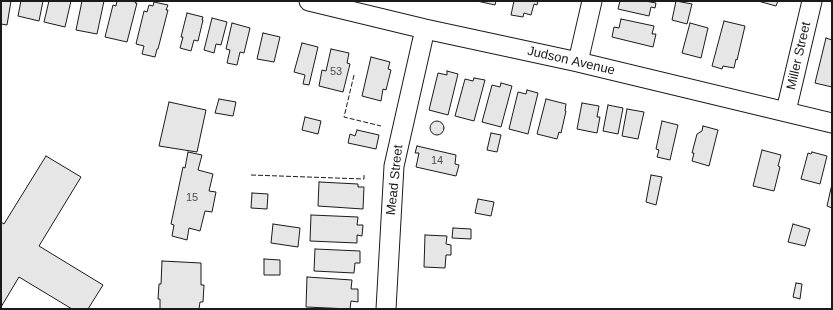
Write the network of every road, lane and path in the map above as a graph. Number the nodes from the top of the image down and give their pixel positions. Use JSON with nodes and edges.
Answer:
{"nodes":[{"id":1,"x":309,"y":1,"type":"edge"},
{"id":2,"x":592,"y":1,"type":"edge"},
{"id":3,"x":812,"y":1,"type":"edge"},
{"id":4,"x":425,"y":29,"type":"junction"},
{"id":5,"x":578,"y":62,"type":"junction"},
{"id":6,"x":786,"y":111,"type":"junction"},
{"id":7,"x":832,"y":123,"type":"edge"},
{"id":8,"x":386,"y":309,"type":"edge"}],
"edges":[{"from":1,"to":4,"type":"street","name":"Judson Avenue"},
{"from":2,"to":5,"type":"street"},
{"from":3,"to":6,"type":"street","name":"Miller Street"},
{"from":4,"to":5,"type":"street","name":"Judson Avenue"},
{"from":4,"to":8,"type":"street","name":"Mead Street"},
{"from":5,"to":6,"type":"street","name":"Judson Avenue"},
{"from":6,"to":7,"type":"street","name":"Judson Avenue"}]}
